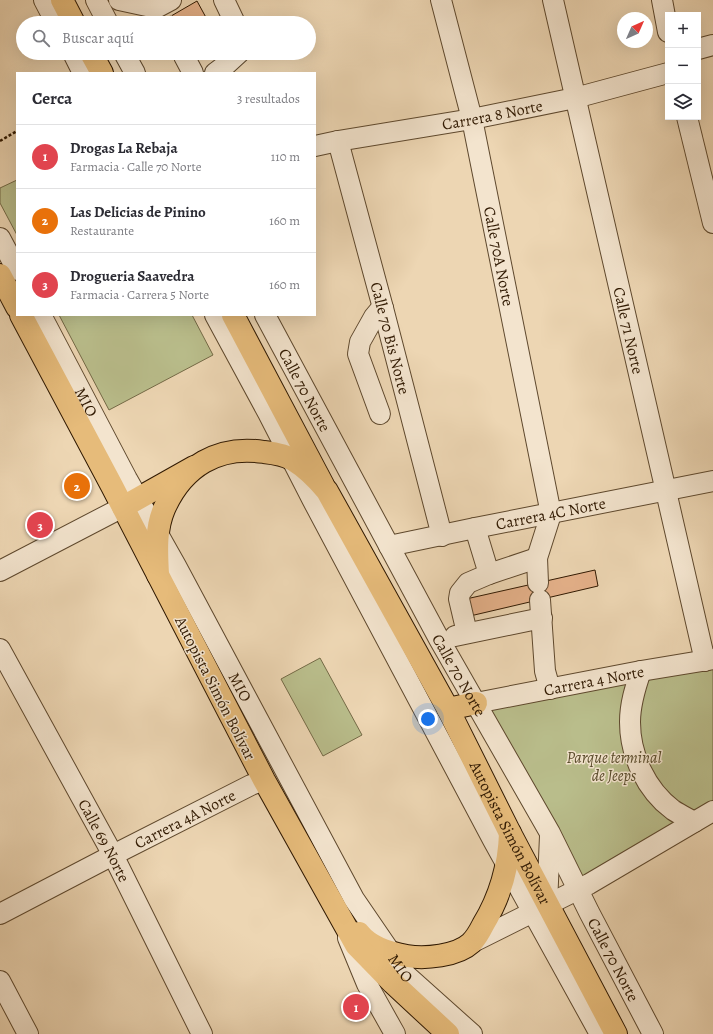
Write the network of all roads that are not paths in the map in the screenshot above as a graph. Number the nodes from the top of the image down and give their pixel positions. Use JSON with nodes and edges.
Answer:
{"nodes":[{"id":1,"x":44,"y":0,"type":"edge"},
{"id":2,"x":62,"y":0,"type":"edge"},
{"id":3,"x":96,"y":0,"type":"edge"},
{"id":4,"x":119,"y":0,"type":"edge"},
{"id":5,"x":224,"y":0,"type":"edge"},
{"id":6,"x":441,"y":0,"type":"edge"},
{"id":7,"x":553,"y":0,"type":"edge"},
{"id":8,"x":662,"y":0,"type":"edge"},
{"id":9,"x":164,"y":9,"type":"edge"},
{"id":10,"x":52,"y":16,"type":"edge"},
{"id":11,"x":70,"y":16,"type":"edge"},
{"id":12,"x":104,"y":16,"type":"edge"},
{"id":13,"x":232,"y":16,"type":"edge"},
{"id":14,"x":665,"y":16,"type":"edge"},
{"id":15,"x":713,"y":45,"type":"edge"},
{"id":16,"x":701,"y":48,"type":"edge"},
{"id":17,"x":76,"y":60,"type":"edge"},
{"id":18,"x":95,"y":60,"type":"edge"},
{"id":19,"x":128,"y":60,"type":"edge"},
{"id":20,"x":231,"y":60,"type":"edge"},
{"id":21,"x":82,"y":72,"type":"edge"},
{"id":22,"x":101,"y":72,"type":"edge"},
{"id":23,"x":134,"y":72,"type":"edge"},
{"id":24,"x":216,"y":72,"type":"edge"},
{"id":25,"x":665,"y":74,"type":"edge"},
{"id":26,"x":575,"y":98,"type":"junction"},
{"id":27,"x":472,"y":118,"type":"junction"},
{"id":28,"x":688,"y":120,"type":"edge"},
{"id":29,"x":338,"y":141,"type":"junction"},
{"id":30,"x":316,"y":146,"type":"edge"},
{"id":31,"x":713,"y":223,"type":"edge"},
{"id":32,"x":0,"y":238,"type":"edge"},
{"id":33,"x":16,"y":268,"type":"edge"},
{"id":34,"x":0,"y":275,"type":"edge"},
{"id":35,"x":16,"y":305,"type":"edge"},
{"id":36,"x":383,"y":308,"type":"junction"},
{"id":37,"x":22,"y":316,"type":"edge"},
{"id":38,"x":41,"y":316,"type":"edge"},
{"id":39,"x":216,"y":316,"type":"edge"},
{"id":40,"x":234,"y":316,"type":"edge"},
{"id":41,"x":266,"y":316,"type":"edge"},
{"id":42,"x":380,"y":414,"type":"dead end"},
{"id":43,"x":292,"y":459,"type":"junction"},
{"id":44,"x":200,"y":463,"type":"junction"},
{"id":45,"x":713,"y":481,"type":"edge"},
{"id":46,"x":327,"y":491,"type":"junction"},
{"id":47,"x":666,"y":491,"type":"junction"},
{"id":48,"x":131,"y":503,"type":"junction"},
{"id":49,"x":551,"y":514,"type":"junction"},
{"id":50,"x":475,"y":528,"type":"junction"},
{"id":51,"x":158,"y":534,"type":"junction"},
{"id":52,"x":442,"y":536,"type":"junction"},
{"id":53,"x":389,"y":546,"type":"junction"},
{"id":54,"x":537,"y":558,"type":"junction"},
{"id":55,"x":0,"y":571,"type":"edge"},
{"id":56,"x":489,"y":574,"type":"junction"},
{"id":57,"x":158,"y":575,"type":"junction"},
{"id":58,"x":540,"y":600,"type":"junction"},
{"id":59,"x":467,"y":634,"type":"junction"},
{"id":60,"x":439,"y":639,"type":"junction"},
{"id":61,"x":0,"y":649,"type":"edge"},
{"id":62,"x":709,"y":660,"type":"edge"},
{"id":63,"x":641,"y":671,"type":"junction"},
{"id":64,"x":550,"y":689,"type":"junction"},
{"id":65,"x":476,"y":703,"type":"junction"},
{"id":66,"x":448,"y":708,"type":"junction"},
{"id":67,"x":264,"y":780,"type":"junction"},
{"id":68,"x":712,"y":813,"type":"edge"},
{"id":69,"x":694,"y":822,"type":"junction"},
{"id":70,"x":510,"y":833,"type":"junction"},
{"id":71,"x":550,"y":833,"type":"junction"},
{"id":72,"x":113,"y":855,"type":"junction"},
{"id":73,"x":507,"y":865,"type":"junction"},
{"id":74,"x":578,"y":889,"type":"junction"},
{"id":75,"x":332,"y":901,"type":"junction"},
{"id":76,"x":540,"y":908,"type":"junction"},
{"id":77,"x":0,"y":914,"type":"edge"},
{"id":78,"x":471,"y":943,"type":"junction"},
{"id":79,"x":392,"y":952,"type":"junction"},
{"id":80,"x":0,"y":981,"type":"edge"},
{"id":81,"x":612,"y":1032,"type":"edge"},
{"id":82,"x":28,"y":1034,"type":"edge"},
{"id":83,"x":202,"y":1034,"type":"edge"},
{"id":84,"x":395,"y":1034,"type":"edge"},
{"id":85,"x":448,"y":1034,"type":"edge"},
{"id":86,"x":472,"y":1034,"type":"edge"},
{"id":87,"x":653,"y":1034,"type":"edge"}],
"edges":[{"from":1,"to":10,"type":"street"},
{"from":2,"to":11,"type":"main road"},
{"from":3,"to":12,"type":"street"},
{"from":4,"to":9,"type":"street"},
{"from":5,"to":13,"type":"street"},
{"from":6,"to":27,"type":"street","name":"Calle 70A Norte"},
{"from":7,"to":26,"type":"street","name":"Calle 71 Norte"},
{"from":8,"to":14,"type":"street"},
{"from":15,"to":16,"type":"street"},
{"from":17,"to":21,"type":"street"},
{"from":18,"to":22,"type":"main road"},
{"from":19,"to":23,"type":"street"},
{"from":20,"to":24,"type":"street"},
{"from":25,"to":26,"type":"street","name":"Carrera 8 Norte"},
{"from":26,"to":27,"type":"street","name":"Carrera 8 Norte"},
{"from":26,"to":47,"type":"street","name":"Calle 71 Norte"},
{"from":27,"to":29,"type":"street","name":"Carrera 8 Norte"},
{"from":27,"to":49,"type":"street","name":"Calle 70A Norte"},
{"from":28,"to":31,"type":"street"},
{"from":29,"to":30,"type":"street","name":"Carrera 8 Norte"},
{"from":29,"to":36,"type":"street","name":"Calle 70 Bis Norte"},
{"from":32,"to":33,"type":"street"},
{"from":34,"to":35,"type":"main road"},
{"from":36,"to":42,"type":"street"},
{"from":36,"to":52,"type":"street","name":"Calle 70 Bis Norte"},
{"from":37,"to":48,"type":"main road","name":"Autopista Simón Bolívar"},
{"from":38,"to":48,"type":"street","name":"MIO"},
{"from":39,"to":43,"type":"street"},
{"from":40,"to":46,"type":"main road","name":"Autopista Simón Bolívar"},
{"from":41,"to":53,"type":"street","name":"Calle 70 Norte"},
{"from":43,"to":44,"type":"main road"},
{"from":43,"to":46,"type":"main road"},
{"from":43,"to":73,"type":"street"},
{"from":44,"to":48,"type":"main road"},
{"from":44,"to":51,"type":"main road"},
{"from":45,"to":47,"type":"street","name":"Carrera 4C Norte"},
{"from":46,"to":66,"type":"main road","name":"Autopista Simón Bolívar"},
{"from":47,"to":49,"type":"street","name":"Carrera 4C Norte"},
{"from":47,"to":62,"type":"street","name":"Calle 71 Norte"},
{"from":48,"to":51,"type":"street","name":"MIO"},
{"from":48,"to":55,"type":"street"},
{"from":48,"to":57,"type":"main road","name":"Autopista Simón Bolívar"},
{"from":49,"to":50,"type":"street","name":"Carrera 4C Norte"},
{"from":49,"to":54,"type":"street"},
{"from":50,"to":52,"type":"street","name":"Carrera 4C Norte"},
{"from":50,"to":56,"type":"street"},
{"from":51,"to":57,"type":"main road"},
{"from":51,"to":79,"type":"street","name":"MIO"},
{"from":52,"to":53,"type":"street","name":"Carrera 4C Norte"},
{"from":53,"to":60,"type":"street","name":"Calle 70 Norte"},
{"from":54,"to":56,"type":"street"},
{"from":54,"to":58,"type":"street"},
{"from":56,"to":59,"type":"street"},
{"from":57,"to":67,"type":"main road","name":"Autopista Simón Bolívar"},
{"from":58,"to":59,"type":"street"},
{"from":58,"to":64,"type":"street"},
{"from":59,"to":60,"type":"street"},
{"from":60,"to":65,"type":"street","name":"Calle 70 Norte"},
{"from":61,"to":72,"type":"street","name":"Calle 69 Norte"},
{"from":62,"to":63,"type":"street","name":"Carrera 4 Norte"},
{"from":63,"to":64,"type":"street","name":"Carrera 4 Norte"},
{"from":63,"to":69,"type":"street"},
{"from":64,"to":65,"type":"street","name":"Carrera 4 Norte"},
{"from":65,"to":66,"type":"main road"},
{"from":65,"to":71,"type":"street","name":"Calle 70 Norte"},
{"from":66,"to":70,"type":"main road","name":"Autopista Simón Bolívar"},
{"from":67,"to":72,"type":"street","name":"Carrera 4A Norte"},
{"from":67,"to":75,"type":"main road","name":"Autopista Simón Bolívar"},
{"from":68,"to":69,"type":"street"},
{"from":69,"to":74,"type":"street"},
{"from":70,"to":73,"type":"main road"},
{"from":70,"to":76,"type":"main road","name":"Autopista Simón Bolívar"},
{"from":71,"to":74,"type":"street","name":"Calle 70 Norte"},
{"from":71,"to":76,"type":"street"},
{"from":72,"to":77,"type":"street","name":"Carrera 4A Norte"},
{"from":72,"to":83,"type":"street","name":"Calle 69 Norte"},
{"from":73,"to":76,"type":"street"},
{"from":73,"to":78,"type":"main road"},
{"from":74,"to":76,"type":"street"},
{"from":74,"to":87,"type":"street","name":"Calle 70 Norte"},
{"from":75,"to":79,"type":"main road"},
{"from":75,"to":84,"type":"street"},
{"from":75,"to":85,"type":"main road","name":"Autopista Simón Bolívar"},
{"from":76,"to":78,"type":"street"},
{"from":76,"to":81,"type":"main road","name":"Autopista Simón Bolívar"},
{"from":78,"to":79,"type":"main road"},
{"from":79,"to":86,"type":"street","name":"MIO"},
{"from":80,"to":82,"type":"street"}]}
